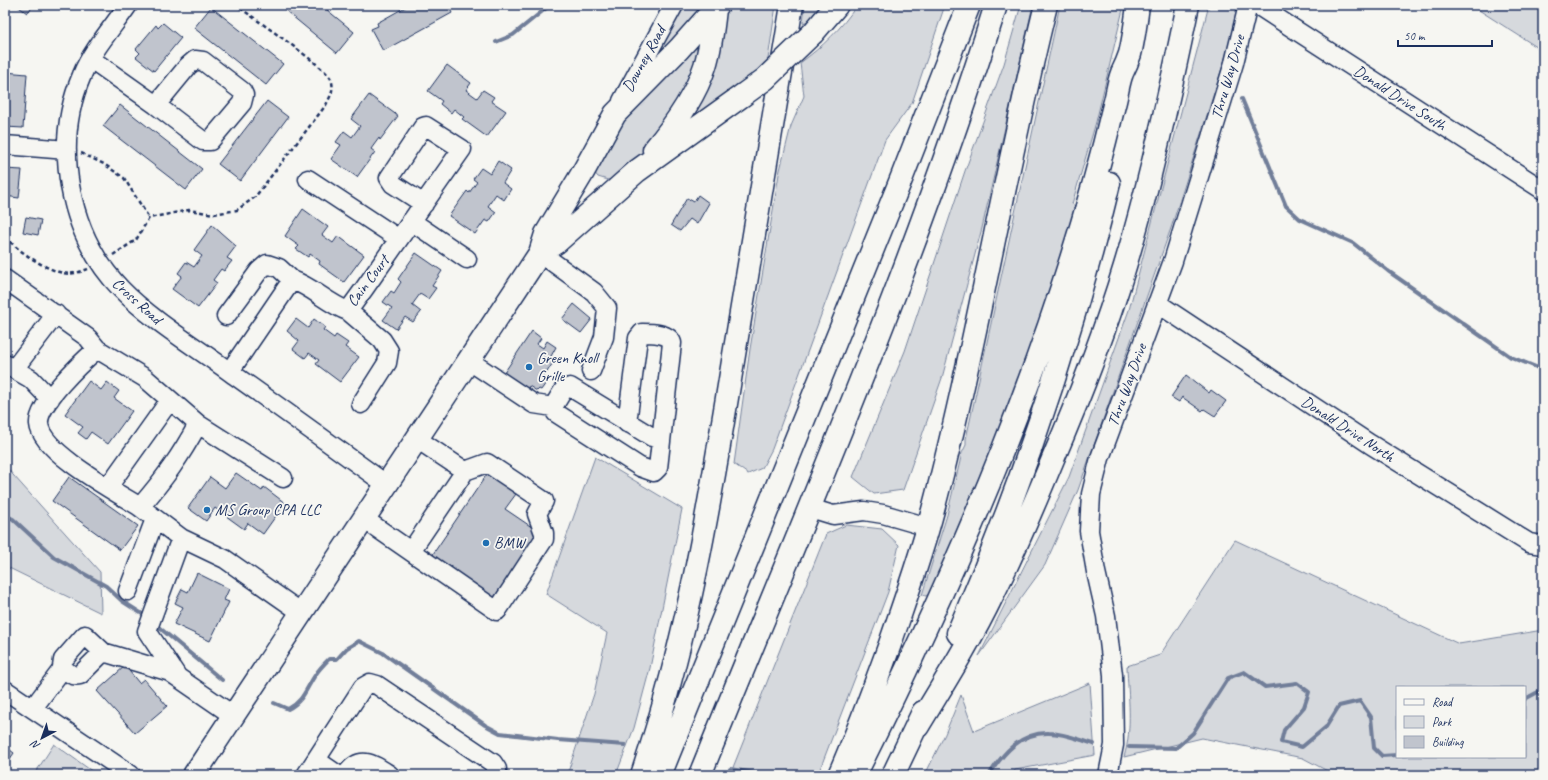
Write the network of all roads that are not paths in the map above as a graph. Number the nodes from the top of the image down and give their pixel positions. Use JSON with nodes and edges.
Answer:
{"nodes":[{"id":1,"x":128,"y":5,"type":"edge"},
{"id":2,"x":674,"y":5,"type":"edge"},
{"id":3,"x":792,"y":5,"type":"edge"},
{"id":4,"x":837,"y":5,"type":"edge"},
{"id":5,"x":969,"y":5,"type":"edge"},
{"id":6,"x":996,"y":5,"type":"edge"},
{"id":7,"x":1046,"y":5,"type":"edge"},
{"id":8,"x":1138,"y":5,"type":"edge"},
{"id":9,"x":1188,"y":5,"type":"edge"},
{"id":10,"x":1248,"y":5,"type":"edge"},
{"id":11,"x":1257,"y":5,"type":"edge"},
{"id":12,"x":716,"y":6,"type":"edge"},
{"id":13,"x":1130,"y":54,"type":"junction"},
{"id":14,"x":91,"y":59,"type":"junction"},
{"id":15,"x":156,"y":105,"type":"junction"},
{"id":16,"x":615,"y":114,"type":"junction"},
{"id":17,"x":5,"y":145,"type":"edge"},
{"id":18,"x":67,"y":150,"type":"junction"},
{"id":19,"x":637,"y":171,"type":"junction"},
{"id":20,"x":582,"y":174,"type":"junction"},
{"id":21,"x":308,"y":179,"type":"dead end"},
{"id":22,"x":1543,"y":190,"type":"edge"},
{"id":23,"x":610,"y":192,"type":"junction"},
{"id":24,"x":424,"y":204,"type":"junction"},
{"id":25,"x":411,"y":221,"type":"junction"},
{"id":26,"x":398,"y":239,"type":"junction"},
{"id":27,"x":540,"y":253,"type":"junction"},
{"id":28,"x":467,"y":259,"type":"dead end"},
{"id":29,"x":5,"y":279,"type":"edge"},
{"id":30,"x":292,"y":280,"type":"junction"},
{"id":31,"x":1157,"y":303,"type":"junction"},
{"id":32,"x":348,"y":311,"type":"junction"},
{"id":33,"x":56,"y":314,"type":"junction"},
{"id":34,"x":226,"y":316,"type":"dead end"},
{"id":35,"x":97,"y":349,"type":"junction"},
{"id":36,"x":468,"y":360,"type":"junction"},
{"id":37,"x":10,"y":366,"type":"edge"},
{"id":38,"x":591,"y":371,"type":"dead end"},
{"id":39,"x":230,"y":372,"type":"junction"},
{"id":40,"x":50,"y":399,"type":"junction"},
{"id":41,"x":170,"y":400,"type":"junction"},
{"id":42,"x":361,"y":404,"type":"dead end"},
{"id":43,"x":553,"y":407,"type":"junction"},
{"id":44,"x":627,"y":422,"type":"junction"},
{"id":45,"x":198,"y":424,"type":"junction"},
{"id":46,"x":416,"y":439,"type":"junction"},
{"id":47,"x":662,"y":439,"type":"junction"},
{"id":48,"x":465,"y":471,"type":"junction"},
{"id":49,"x":282,"y":478,"type":"dead end"},
{"id":50,"x":387,"y":484,"type":"junction"},
{"id":51,"x":108,"y":487,"type":"junction"},
{"id":52,"x":140,"y":507,"type":"junction"},
{"id":53,"x":810,"y":508,"type":"junction"},
{"id":54,"x":155,"y":519,"type":"junction"},
{"id":55,"x":364,"y":519,"type":"junction"},
{"id":56,"x":928,"y":527,"type":"junction"},
{"id":57,"x":182,"y":538,"type":"junction"},
{"id":58,"x":1543,"y":544,"type":"edge"},
{"id":59,"x":411,"y":551,"type":"junction"},
{"id":60,"x":128,"y":591,"type":"dead end"},
{"id":61,"x":302,"y":612,"type":"junction"},
{"id":62,"x":103,"y":652,"type":"junction"},
{"id":63,"x":63,"y":668,"type":"junction"},
{"id":64,"x":177,"y":676,"type":"junction"},
{"id":65,"x":5,"y":690,"type":"edge"},
{"id":66,"x":33,"y":708,"type":"junction"},
{"id":67,"x":234,"y":716,"type":"junction"},
{"id":68,"x":918,"y":726,"type":"junction"},
{"id":69,"x":316,"y":760,"type":"junction"},
{"id":70,"x":131,"y":775,"type":"edge"},
{"id":71,"x":194,"y":775,"type":"edge"},
{"id":72,"x":306,"y":775,"type":"edge"},
{"id":73,"x":338,"y":775,"type":"edge"},
{"id":74,"x":346,"y":775,"type":"edge"},
{"id":75,"x":390,"y":775,"type":"edge"},
{"id":76,"x":497,"y":775,"type":"edge"},
{"id":77,"x":642,"y":775,"type":"edge"},
{"id":78,"x":660,"y":775,"type":"edge"},
{"id":79,"x":700,"y":775,"type":"edge"},
{"id":80,"x":839,"y":775,"type":"edge"},
{"id":81,"x":855,"y":775,"type":"edge"},
{"id":82,"x":893,"y":775,"type":"edge"},
{"id":83,"x":1108,"y":775,"type":"edge"}],
"edges":[{"from":1,"to":14,"type":"street","name":"Cross Road"},
{"from":2,"to":16,"type":"street","name":"Downey Road"},
{"from":3,"to":77,"type":"highway"},
{"from":4,"to":19,"type":"highway","bridge":true},
{"from":5,"to":78,"type":"highway"},
{"from":6,"to":53,"type":"highway"},
{"from":7,"to":56,"type":"highway"},
{"from":8,"to":13,"type":"highway"},
{"from":9,"to":68,"type":"highway"},
{"from":10,"to":31,"type":"street","name":"Thru Way Drive"},
{"from":11,"to":22,"type":"street","name":"Donald Drive South"},
{"from":12,"to":16,"type":"highway"},
{"from":12,"to":19,"type":"highway"},
{"from":13,"to":68,"type":"highway"},
{"from":13,"to":81,"type":"highway"},
{"from":14,"to":15,"type":"street"},
{"from":14,"to":18,"type":"street","name":"Cross Road"},
{"from":15,"to":15,"type":"street"},
{"from":16,"to":20,"type":"highway"},
{"from":17,"to":18,"type":"street"},
{"from":18,"to":39,"type":"street","name":"Cross Road"},
{"from":19,"to":23,"type":"highway"},
{"from":20,"to":23,"type":"highway"},
{"from":20,"to":27,"type":"highway"},
{"from":21,"to":26,"type":"street"},
{"from":23,"to":27,"type":"highway"},
{"from":24,"to":24,"type":"street","name":"Cain Court"},
{"from":24,"to":25,"type":"street","name":"Cain Court"},
{"from":25,"to":26,"type":"street","name":"Cain Court"},
{"from":25,"to":28,"type":"street"},
{"from":26,"to":32,"type":"street","name":"Cain Court"},
{"from":27,"to":36,"type":"highway"},
{"from":27,"to":38,"type":"street"},
{"from":29,"to":33,"type":"street"},
{"from":30,"to":32,"type":"street","name":"Cain Court"},
{"from":30,"to":34,"type":"street","name":"Cain Court"},
{"from":30,"to":39,"type":"street"},
{"from":31,"to":58,"type":"street","name":"Donald Drive North"},
{"from":31,"to":83,"type":"street","name":"Thru Way Drive"},
{"from":32,"to":42,"type":"street"},
{"from":33,"to":35,"type":"street"},
{"from":33,"to":37,"type":"street"},
{"from":35,"to":40,"type":"street"},
{"from":35,"to":41,"type":"street"},
{"from":36,"to":43,"type":"street"},
{"from":36,"to":46,"type":"highway"},
{"from":37,"to":40,"type":"street"},
{"from":39,"to":50,"type":"street","name":"Cross Road"},
{"from":40,"to":51,"type":"street"},
{"from":41,"to":45,"type":"street"},
{"from":41,"to":51,"type":"street"},
{"from":43,"to":44,"type":"street"},
{"from":43,"to":47,"type":"street"},
{"from":44,"to":47,"type":"street"},
{"from":44,"to":47,"type":"street"},
{"from":45,"to":49,"type":"street"},
{"from":45,"to":52,"type":"street"},
{"from":46,"to":48,"type":"street"},
{"from":46,"to":50,"type":"highway"},
{"from":48,"to":59,"type":"street"},
{"from":48,"to":59,"type":"street"},
{"from":50,"to":55,"type":"highway"},
{"from":51,"to":52,"type":"street"},
{"from":52,"to":54,"type":"street"},
{"from":53,"to":56,"type":"street"},
{"from":53,"to":79,"type":"highway"},
{"from":54,"to":57,"type":"street"},
{"from":54,"to":60,"type":"street"},
{"from":55,"to":59,"type":"street"},
{"from":55,"to":61,"type":"highway"},
{"from":56,"to":80,"type":"highway"},
{"from":57,"to":61,"type":"street"},
{"from":57,"to":64,"type":"street"},
{"from":61,"to":67,"type":"highway"},
{"from":62,"to":63,"type":"street"},
{"from":62,"to":63,"type":"street"},
{"from":62,"to":64,"type":"street"},
{"from":63,"to":66,"type":"street"},
{"from":64,"to":67,"type":"street"},
{"from":65,"to":66,"type":"street"},
{"from":66,"to":70,"type":"street"},
{"from":67,"to":71,"type":"highway"},
{"from":68,"to":82,"type":"highway"},
{"from":69,"to":72,"type":"street"},
{"from":69,"to":73,"type":"street"},
{"from":69,"to":76,"type":"street"},
{"from":74,"to":75,"type":"street"}]}
